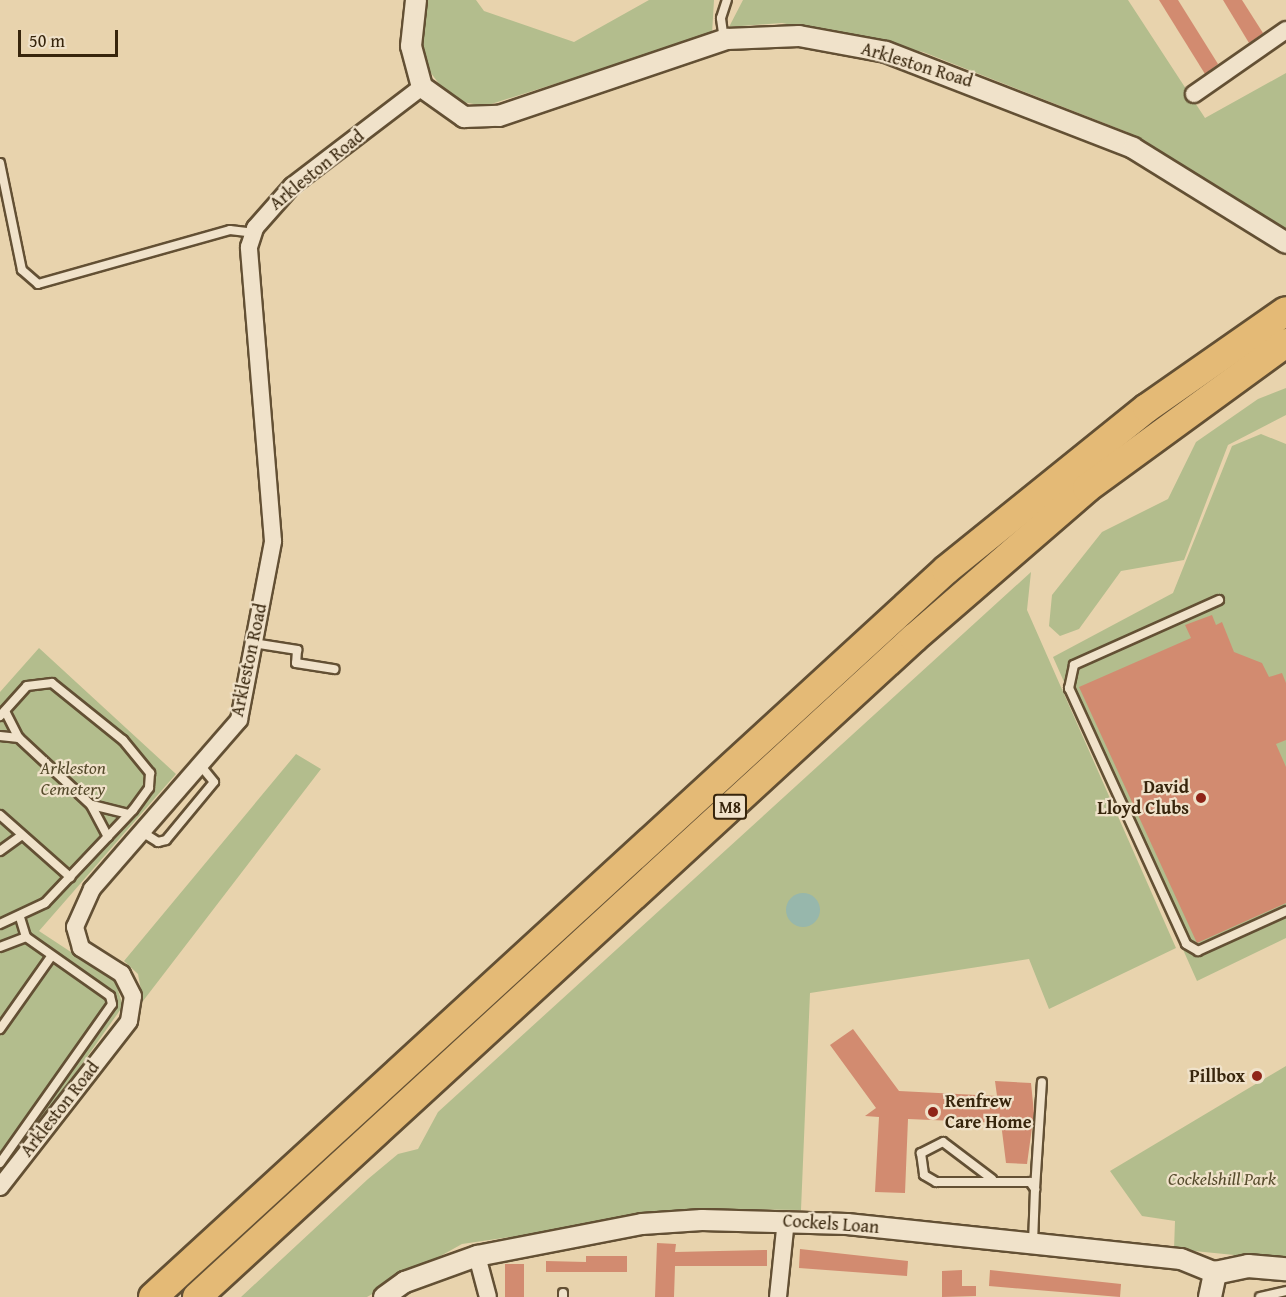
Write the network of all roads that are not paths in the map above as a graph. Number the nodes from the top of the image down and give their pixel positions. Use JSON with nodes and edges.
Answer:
{"nodes":[{"id":1,"x":416,"y":0,"type":"edge"},
{"id":2,"x":727,"y":0,"type":"edge"},
{"id":3,"x":1286,"y":30,"type":"edge"},
{"id":4,"x":724,"y":40,"type":"junction"},
{"id":5,"x":422,"y":87,"type":"junction"},
{"id":6,"x":1194,"y":94,"type":"dead end"},
{"id":7,"x":0,"y":163,"type":"edge"},
{"id":8,"x":254,"y":233,"type":"junction"},
{"id":9,"x":1286,"y":243,"type":"edge"},
{"id":10,"x":1286,"y":311,"type":"edge"},
{"id":11,"x":1286,"y":343,"type":"edge"},
{"id":12,"x":1219,"y":600,"type":"dead end"},
{"id":13,"x":253,"y":643,"type":"junction"},
{"id":14,"x":335,"y":669,"type":"dead end"},
{"id":15,"x":2,"y":714,"type":"edge"},
{"id":16,"x":0,"y":736,"type":"edge"},
{"id":17,"x":19,"y":738,"type":"junction"},
{"id":18,"x":200,"y":765,"type":"junction"},
{"id":19,"x":91,"y":805,"type":"junction"},
{"id":20,"x":128,"y":814,"type":"junction"},
{"id":21,"x":0,"y":815,"type":"edge"},
{"id":22,"x":142,"y":832,"type":"junction"},
{"id":23,"x":21,"y":836,"type":"junction"},
{"id":24,"x":108,"y":837,"type":"junction"},
{"id":25,"x":0,"y":851,"type":"edge"},
{"id":26,"x":70,"y":877,"type":"junction"},
{"id":27,"x":1286,"y":911,"type":"edge"},
{"id":28,"x":20,"y":917,"type":"junction"},
{"id":29,"x":0,"y":924,"type":"edge"},
{"id":30,"x":26,"y":937,"type":"junction"},
{"id":31,"x":0,"y":947,"type":"edge"},
{"id":32,"x":50,"y":958,"type":"junction"},
{"id":33,"x":0,"y":1029,"type":"edge"},
{"id":34,"x":1042,"y":1082,"type":"dead end"},
{"id":35,"x":0,"y":1163,"type":"edge"},
{"id":36,"x":992,"y":1179,"type":"junction"},
{"id":37,"x":0,"y":1187,"type":"edge"},
{"id":38,"x":1035,"y":1189,"type":"junction"},
{"id":39,"x":786,"y":1220,"type":"junction"},
{"id":40,"x":1033,"y":1243,"type":"junction"},
{"id":41,"x":477,"y":1256,"type":"junction"},
{"id":42,"x":1286,"y":1269,"type":"edge"},
{"id":43,"x":1215,"y":1273,"type":"junction"},
{"id":44,"x":1286,"y":1291,"type":"edge"},
{"id":45,"x":153,"y":1297,"type":"edge"},
{"id":46,"x":197,"y":1297,"type":"edge"},
{"id":47,"x":384,"y":1297,"type":"edge"},
{"id":48,"x":488,"y":1297,"type":"edge"},
{"id":49,"x":778,"y":1297,"type":"edge"},
{"id":50,"x":1210,"y":1297,"type":"edge"},
{"id":51,"x":1260,"y":1297,"type":"edge"}],
"edges":[{"from":1,"to":5,"type":"street"},
{"from":2,"to":4,"type":"lane"},
{"from":3,"to":6,"type":"street"},
{"from":4,"to":5,"type":"street","name":"Arkleston Road"},
{"from":4,"to":9,"type":"street","name":"Arkleston Road"},
{"from":5,"to":8,"type":"street","name":"Arkleston Road"},
{"from":7,"to":8,"type":"lane"},
{"from":8,"to":13,"type":"street","name":"Arkleston Road"},
{"from":10,"to":45,"type":"highway","number":"M8"},
{"from":11,"to":46,"type":"highway","number":"M8"},
{"from":12,"to":27,"type":"lane"},
{"from":13,"to":14,"type":"lane"},
{"from":13,"to":18,"type":"street","name":"Arkleston Road"},
{"from":15,"to":17,"type":"lane"},
{"from":15,"to":20,"type":"lane"},
{"from":16,"to":17,"type":"lane"},
{"from":17,"to":19,"type":"lane"},
{"from":18,"to":22,"type":"street","name":"Arkleston Road"},
{"from":18,"to":22,"type":"lane"},
{"from":19,"to":20,"type":"lane"},
{"from":19,"to":24,"type":"lane"},
{"from":20,"to":24,"type":"lane"},
{"from":21,"to":23,"type":"lane"},
{"from":22,"to":37,"type":"street","name":"Arkleston Road"},
{"from":23,"to":25,"type":"lane"},
{"from":23,"to":26,"type":"lane"},
{"from":24,"to":26,"type":"lane"},
{"from":26,"to":28,"type":"lane"},
{"from":28,"to":29,"type":"lane"},
{"from":28,"to":30,"type":"lane"},
{"from":30,"to":31,"type":"lane"},
{"from":30,"to":32,"type":"lane"},
{"from":32,"to":33,"type":"lane"},
{"from":32,"to":35,"type":"lane"},
{"from":34,"to":38,"type":"lane"},
{"from":36,"to":36,"type":"lane"},
{"from":36,"to":38,"type":"lane"},
{"from":38,"to":40,"type":"lane"},
{"from":39,"to":40,"type":"street","name":"Cockels Loan"},
{"from":39,"to":41,"type":"street","name":"Cockels Loan"},
{"from":39,"to":49,"type":"street"},
{"from":40,"to":43,"type":"street","name":"Cockels Loan"},
{"from":41,"to":47,"type":"street","name":"Cockels Loan"},
{"from":41,"to":48,"type":"street"},
{"from":42,"to":43,"type":"main road"},
{"from":43,"to":50,"type":"main road"},
{"from":44,"to":51,"type":"lane"}]}
